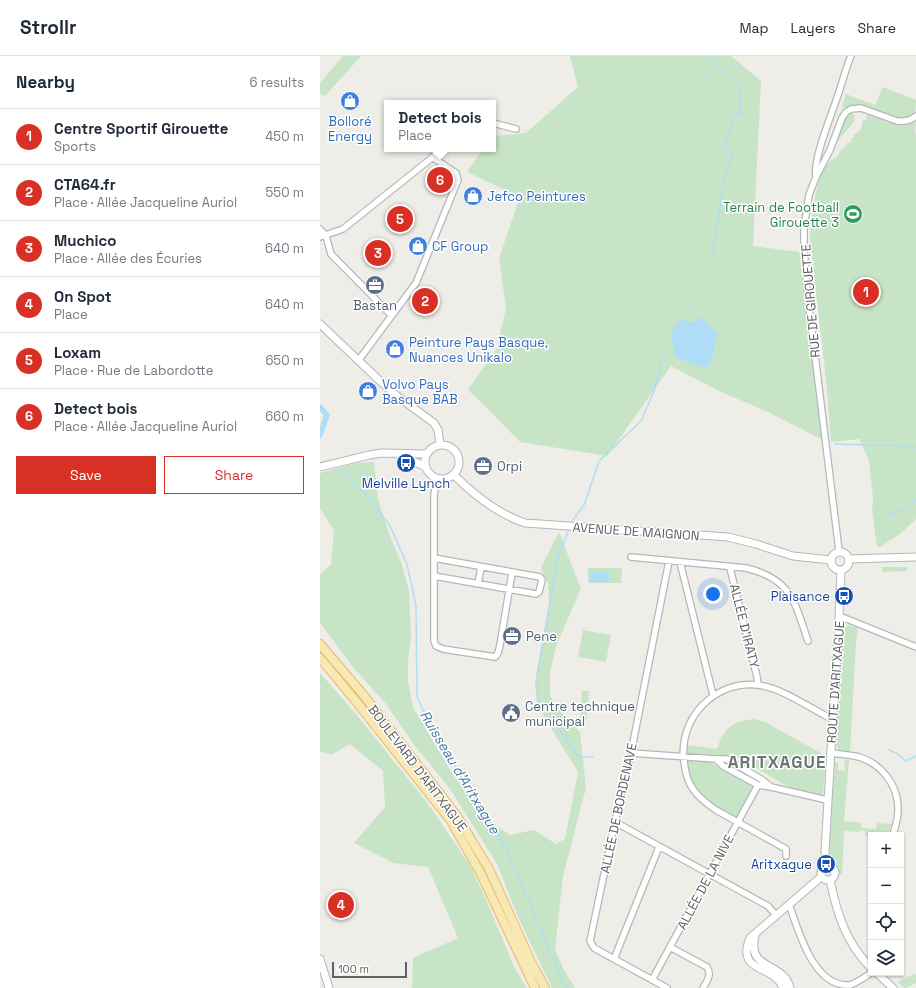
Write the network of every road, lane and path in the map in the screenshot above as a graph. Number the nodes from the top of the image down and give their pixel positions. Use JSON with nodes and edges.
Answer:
{"nodes":[{"id":1,"x":851,"y":56,"type":"edge"},
{"id":2,"x":916,"y":116,"type":"edge"},
{"id":3,"x":496,"y":124,"type":"edge"},
{"id":4,"x":516,"y":128,"type":"dead end"},
{"id":5,"x":439,"y":152,"type":"edge"},
{"id":6,"x":432,"y":157,"type":"junction"},
{"id":7,"x":816,"y":177,"type":"junction"},
{"id":8,"x":320,"y":228,"type":"edge"},
{"id":9,"x":323,"y":236,"type":"edge"},
{"id":10,"x":391,"y":315,"type":"junction"},
{"id":11,"x":320,"y":324,"type":"edge"},
{"id":12,"x":358,"y":360,"type":"junction"},
{"id":13,"x":440,"y":446,"type":"junction"},
{"id":14,"x":393,"y":454,"type":"junction"},
{"id":15,"x":428,"y":454,"type":"junction"},
{"id":16,"x":320,"y":467,"type":"edge"},
{"id":17,"x":426,"y":467,"type":"junction"},
{"id":18,"x":454,"y":475,"type":"junction"},
{"id":19,"x":437,"y":478,"type":"junction"},
{"id":20,"x":839,"y":551,"type":"junction"},
{"id":21,"x":631,"y":557,"type":"dead end"},
{"id":22,"x":916,"y":557,"type":"edge"},
{"id":23,"x":434,"y":558,"type":"junction"},
{"id":24,"x":849,"y":559,"type":"junction"},
{"id":25,"x":831,"y":560,"type":"junction"},
{"id":26,"x":669,"y":561,"type":"junction"},
{"id":27,"x":680,"y":562,"type":"junction"},
{"id":28,"x":481,"y":567,"type":"junction"},
{"id":29,"x":730,"y":568,"type":"junction"},
{"id":30,"x":840,"y":570,"type":"junction"},
{"id":31,"x":512,"y":573,"type":"junction"},
{"id":32,"x":434,"y":576,"type":"junction"},
{"id":33,"x":478,"y":584,"type":"junction"},
{"id":34,"x":509,"y":590,"type":"junction"},
{"id":35,"x":839,"y":617,"type":"junction"},
{"id":36,"x":808,"y":641,"type":"dead end"},
{"id":37,"x":320,"y":644,"type":"edge"},
{"id":38,"x":916,"y":647,"type":"edge"},
{"id":39,"x":320,"y":658,"type":"edge"},
{"id":40,"x":758,"y":685,"type":"junction"},
{"id":41,"x":713,"y":695,"type":"junction"},
{"id":42,"x":833,"y":719,"type":"junction"},
{"id":43,"x":630,"y":753,"type":"junction"},
{"id":44,"x":831,"y":753,"type":"junction"},
{"id":45,"x":683,"y":756,"type":"junction"},
{"id":46,"x":716,"y":759,"type":"junction"},
{"id":47,"x":758,"y":785,"type":"junction"},
{"id":48,"x":771,"y":787,"type":"junction"},
{"id":49,"x":828,"y":800,"type":"junction"},
{"id":50,"x":615,"y":822,"type":"junction"},
{"id":51,"x":738,"y":822,"type":"junction"},
{"id":52,"x":894,"y":832,"type":"edge"},
{"id":53,"x":659,"y":847,"type":"junction"},
{"id":54,"x":786,"y":856,"type":"dead end"},
{"id":55,"x":826,"y":866,"type":"junction"},
{"id":56,"x":710,"y":874,"type":"junction"},
{"id":57,"x":821,"y":877,"type":"junction"},
{"id":58,"x":830,"y":880,"type":"junction"},
{"id":59,"x":789,"y":904,"type":"junction"},
{"id":60,"x":776,"y":914,"type":"junction"},
{"id":61,"x":756,"y":934,"type":"junction"},
{"id":62,"x":670,"y":947,"type":"junction"},
{"id":63,"x":320,"y":959,"type":"edge"},
{"id":64,"x":614,"y":959,"type":"junction"},
{"id":65,"x":868,"y":965,"type":"edge"},
{"id":66,"x":868,"y":975,"type":"edge"},
{"id":67,"x":880,"y":976,"type":"edge"},
{"id":68,"x":652,"y":980,"type":"junction"},
{"id":69,"x":329,"y":988,"type":"edge"},
{"id":70,"x":534,"y":988,"type":"edge"},
{"id":71,"x":545,"y":988,"type":"edge"},
{"id":72,"x":667,"y":988,"type":"edge"},
{"id":73,"x":703,"y":988,"type":"edge"},
{"id":74,"x":783,"y":988,"type":"edge"},
{"id":75,"x":790,"y":988,"type":"edge"},
{"id":76,"x":893,"y":988,"type":"edge"}],
"edges":[{"from":1,"to":7,"type":"street","name":"RUE DE GIROUETTE"},
{"from":2,"to":7,"type":"street"},
{"from":3,"to":4,"type":"street"},
{"from":5,"to":6,"type":"street"},
{"from":6,"to":9,"type":"street"},
{"from":6,"to":10,"type":"street"},
{"from":7,"to":20,"type":"street","name":"RUE DE GIROUETTE"},
{"from":8,"to":9,"type":"street"},
{"from":9,"to":10,"type":"street"},
{"from":10,"to":12,"type":"street"},
{"from":11,"to":12,"type":"street"},
{"from":12,"to":13,"type":"street"},
{"from":13,"to":15,"type":"street"},
{"from":13,"to":18,"type":"street"},
{"from":14,"to":15,"type":"street"},
{"from":14,"to":16,"type":"street"},
{"from":14,"to":17,"type":"street"},
{"from":15,"to":17,"type":"street"},
{"from":17,"to":19,"type":"street"},
{"from":18,"to":19,"type":"street"},
{"from":18,"to":25,"type":"street","name":"AVENUE DE MAIGNON"},
{"from":19,"to":23,"type":"street"},
{"from":20,"to":24,"type":"street"},
{"from":20,"to":25,"type":"street"},
{"from":21,"to":26,"type":"street"},
{"from":22,"to":24,"type":"street"},
{"from":23,"to":28,"type":"street"},
{"from":23,"to":32,"type":"street"},
{"from":24,"to":30,"type":"street"},
{"from":25,"to":30,"type":"street"},
{"from":26,"to":27,"type":"street"},
{"from":26,"to":43,"type":"street","name":"ALLÉE DE BORDENAVE"},
{"from":27,"to":29,"type":"street"},
{"from":27,"to":41,"type":"street"},
{"from":28,"to":31,"type":"street"},
{"from":28,"to":33,"type":"street"},
{"from":29,"to":36,"type":"street"},
{"from":29,"to":40,"type":"street","name":"ALLÉE D'IRATY"},
{"from":30,"to":35,"type":"street","name":"ROUTE D'ARITXAGUE"},
{"from":31,"to":34,"type":"street"},
{"from":31,"to":34,"type":"street"},
{"from":32,"to":33,"type":"street"},
{"from":32,"to":34,"type":"street"},
{"from":33,"to":34,"type":"street"},
{"from":35,"to":38,"type":"street"},
{"from":35,"to":42,"type":"street","name":"ROUTE D'ARITXAGUE"},
{"from":37,"to":71,"type":"main road","name":"BOULEVARD D'ARITXAGUE"},
{"from":39,"to":70,"type":"main road","name":"BOULEVARD D'ARITXAGUE"},
{"from":40,"to":41,"type":"street"},
{"from":40,"to":42,"type":"street"},
{"from":41,"to":45,"type":"street"},
{"from":42,"to":44,"type":"street","name":"ROUTE D'ARITXAGUE"},
{"from":43,"to":45,"type":"street"},
{"from":43,"to":50,"type":"street","name":"ALLÉE DE BORDENAVE"},
{"from":44,"to":49,"type":"street","name":"ROUTE D'ARITXAGUE"},
{"from":44,"to":52,"type":"street"},
{"from":45,"to":46,"type":"street"},
{"from":45,"to":51,"type":"street"},
{"from":46,"to":47,"type":"street"},
{"from":46,"to":48,"type":"street"},
{"from":47,"to":48,"type":"street"},
{"from":47,"to":51,"type":"street","name":"ALLÉE DE LA NIVE"},
{"from":48,"to":49,"type":"street"},
{"from":49,"to":55,"type":"street","name":"ROUTE D'ARITXAGUE"},
{"from":50,"to":53,"type":"street"},
{"from":50,"to":64,"type":"street","name":"ALLÉE DE BORDENAVE"},
{"from":51,"to":54,"type":"street"},
{"from":51,"to":56,"type":"street","name":"ALLÉE DE LA NIVE"},
{"from":53,"to":56,"type":"street"},
{"from":53,"to":64,"type":"street"},
{"from":55,"to":57,"type":"street"},
{"from":55,"to":58,"type":"street"},
{"from":56,"to":60,"type":"street"},
{"from":56,"to":62,"type":"street","name":"ALLÉE DE LA NIVE"},
{"from":57,"to":58,"type":"street"},
{"from":57,"to":59,"type":"street"},
{"from":58,"to":65,"type":"street"},
{"from":59,"to":60,"type":"street"},
{"from":59,"to":66,"type":"street"},
{"from":60,"to":61,"type":"street"},
{"from":61,"to":74,"type":"street"},
{"from":61,"to":75,"type":"street"},
{"from":62,"to":68,"type":"street","name":"ALLÉE DE LA NIVE"},
{"from":62,"to":73,"type":"street"},
{"from":63,"to":69,"type":"street"},
{"from":64,"to":68,"type":"street","name":"ALLÉE DE BORDENAVE"},
{"from":67,"to":76,"type":"street"},
{"from":68,"to":72,"type":"street","name":"ALLÉE DE BORDENAVE"}]}
